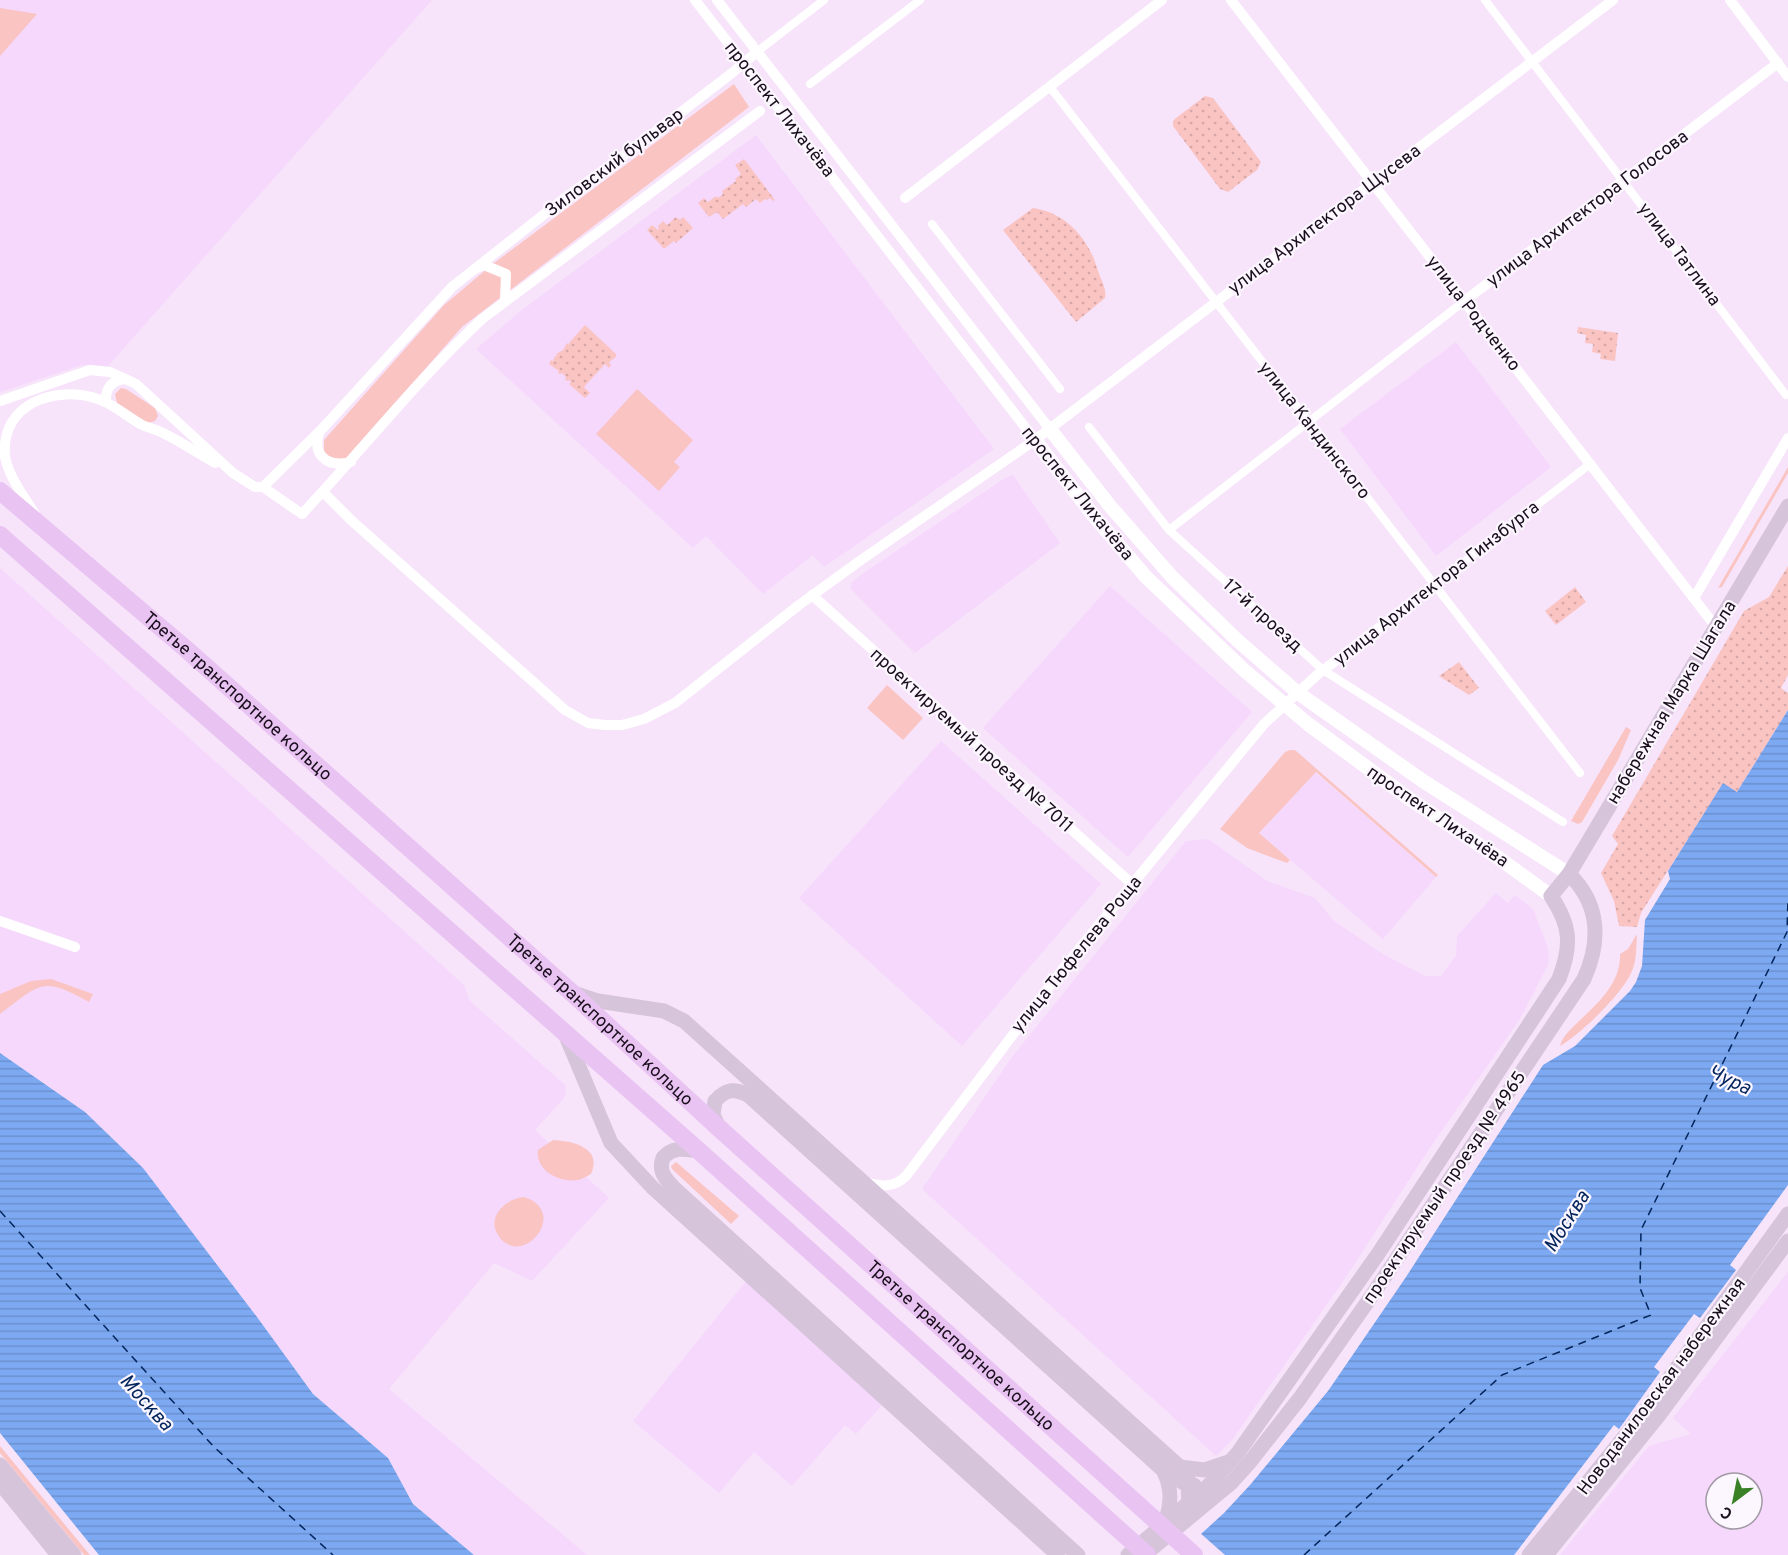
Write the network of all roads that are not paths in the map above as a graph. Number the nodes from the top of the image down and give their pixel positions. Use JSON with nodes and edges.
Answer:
{"nodes":[{"id":1,"x":695,"y":0,"type":"edge"},
{"id":2,"x":717,"y":0,"type":"edge"},
{"id":3,"x":824,"y":0,"type":"edge"},
{"id":4,"x":920,"y":0,"type":"edge"},
{"id":5,"x":1162,"y":0,"type":"edge"},
{"id":6,"x":1231,"y":0,"type":"edge"},
{"id":7,"x":1485,"y":0,"type":"edge"},
{"id":8,"x":1613,"y":0,"type":"edge"},
{"id":9,"x":1730,"y":0,"type":"edge"},
{"id":10,"x":758,"y":51,"type":"junction"},
{"id":11,"x":1533,"y":61,"type":"junction"},
{"id":12,"x":745,"y":63,"type":"junction"},
{"id":13,"x":1778,"y":63,"type":"junction"},
{"id":14,"x":1788,"y":77,"type":"edge"},
{"id":15,"x":810,"y":84,"type":"dead end"},
{"id":16,"x":1050,"y":87,"type":"junction"},
{"id":17,"x":760,"y":111,"type":"dead end"},
{"id":18,"x":1623,"y":180,"type":"junction"},
{"id":19,"x":1372,"y":182,"type":"junction"},
{"id":20,"x":905,"y":198,"type":"dead end"},
{"id":21,"x":932,"y":224,"type":"dead end"},
{"id":22,"x":469,"y":272,"type":"junction"},
{"id":23,"x":505,"y":300,"type":"junction"},
{"id":24,"x":1466,"y":301,"type":"junction"},
{"id":25,"x":1216,"y":302,"type":"junction"},
{"id":26,"x":126,"y":380,"type":"junction"},
{"id":27,"x":1060,"y":389,"type":"dead end"},
{"id":28,"x":1786,"y":395,"type":"edge"},
{"id":29,"x":0,"y":401,"type":"edge"},
{"id":30,"x":106,"y":402,"type":"junction"},
{"id":31,"x":169,"y":412,"type":"junction"},
{"id":32,"x":1309,"y":422,"type":"junction"},
{"id":33,"x":1089,"y":427,"type":"dead end"},
{"id":34,"x":1049,"y":428,"type":"junction"},
{"id":35,"x":154,"y":429,"type":"junction"},
{"id":36,"x":321,"y":430,"type":"junction"},
{"id":37,"x":1788,"y":438,"type":"edge"},
{"id":38,"x":1035,"y":440,"type":"junction"},
{"id":39,"x":351,"y":462,"type":"junction"},
{"id":40,"x":1590,"y":464,"type":"junction"},
{"id":41,"x":233,"y":473,"type":"junction"},
{"id":42,"x":259,"y":487,"type":"junction"},
{"id":43,"x":0,"y":491,"type":"edge"},
{"id":44,"x":322,"y":492,"type":"junction"},
{"id":45,"x":1788,"y":506,"type":"edge"},
{"id":46,"x":43,"y":527,"type":"junction"},
{"id":47,"x":1169,"y":530,"type":"junction"},
{"id":48,"x":0,"y":535,"type":"edge"},
{"id":49,"x":1434,"y":585,"type":"junction"},
{"id":50,"x":812,"y":595,"type":"junction"},
{"id":51,"x":1694,"y":598,"type":"junction"},
{"id":52,"x":1415,"y":600,"type":"joint"},
{"id":53,"x":1716,"y":627,"type":"junction"},
{"id":54,"x":1323,"y":670,"type":"junction"},
{"id":55,"x":1298,"y":693,"type":"junction"},
{"id":56,"x":1285,"y":705,"type":"junction"},
{"id":57,"x":1581,"y":773,"type":"dead end"},
{"id":58,"x":1563,"y":822,"type":"dead end"},
{"id":59,"x":1569,"y":874,"type":"junction"},
{"id":60,"x":1132,"y":884,"type":"junction"},
{"id":61,"x":1551,"y":896,"type":"junction"},
{"id":62,"x":0,"y":921,"type":"edge"},
{"id":63,"x":75,"y":947,"type":"dead end"},
{"id":64,"x":571,"y":992,"type":"junction"},
{"id":65,"x":566,"y":1036,"type":"junction"},
{"id":66,"x":720,"y":1129,"type":"junction"},
{"id":67,"x":699,"y":1151,"type":"junction"},
{"id":68,"x":864,"y":1182,"type":"junction"},
{"id":69,"x":1788,"y":1214,"type":"edge"},
{"id":70,"x":1788,"y":1241,"type":"edge"},
{"id":71,"x":1231,"y":1461,"type":"junction"},
{"id":72,"x":0,"y":1465,"type":"edge"},
{"id":73,"x":1180,"y":1467,"type":"junction"},
{"id":74,"x":1163,"y":1470,"type":"junction"},
{"id":75,"x":0,"y":1483,"type":"edge"},
{"id":76,"x":1231,"y":1483,"type":"junction"},
{"id":77,"x":1189,"y":1485,"type":"junction"},
{"id":78,"x":1208,"y":1486,"type":"junction"},
{"id":79,"x":1190,"y":1501,"type":"junction"},
{"id":80,"x":1185,"y":1520,"type":"junction"},
{"id":81,"x":1165,"y":1522,"type":"junction"},
{"id":82,"x":58,"y":1555,"type":"edge"},
{"id":83,"x":74,"y":1555,"type":"edge"},
{"id":84,"x":1058,"y":1555,"type":"edge"},
{"id":85,"x":1078,"y":1555,"type":"edge"},
{"id":86,"x":1128,"y":1555,"type":"edge"},
{"id":87,"x":1146,"y":1555,"type":"edge"},
{"id":88,"x":1194,"y":1555,"type":"edge"},
{"id":89,"x":1529,"y":1555,"type":"edge"},
{"id":90,"x":1546,"y":1555,"type":"edge"}],
"edges":[{"from":1,"to":12,"type":"street","name":"проспект Лихачёва"},
{"from":2,"to":10,"type":"street","name":"проспект Лихачёва"},
{"from":3,"to":10,"type":"street"},
{"from":4,"to":15,"type":"street"},
{"from":5,"to":16,"type":"street"},
{"from":6,"to":19,"type":"street","name":"улица Родченко"},
{"from":7,"to":11,"type":"street","name":"улица Татлина"},
{"from":8,"to":11,"type":"street","name":"улица Архитектора Щусева"},
{"from":9,"to":13,"type":"street"},
{"from":10,"to":12,"type":"street","name":"Зиловский бульвар"},
{"from":10,"to":34,"type":"street","name":"проспект Лихачёва"},
{"from":11,"to":18,"type":"street","name":"улица Татлина"},
{"from":11,"to":19,"type":"street","name":"улица Архитектора Щусева"},
{"from":12,"to":22,"type":"street","name":"Зиловский бульвар"},
{"from":12,"to":38,"type":"street","name":"проспект Лихачёва"},
{"from":13,"to":14,"type":"street"},
{"from":13,"to":18,"type":"street","name":"улица Архитектора Голосова"},
{"from":16,"to":20,"type":"street"},
{"from":16,"to":25,"type":"street","name":"улица Кандинского"},
{"from":17,"to":23,"type":"street"},
{"from":18,"to":24,"type":"street","name":"улица Архитектора Голосова"},
{"from":18,"to":28,"type":"street","name":"улица Татлина"},
{"from":19,"to":24,"type":"street","name":"улица Родченко"},
{"from":19,"to":25,"type":"street","name":"улица Архитектора Щусева"},
{"from":21,"to":27,"type":"street"},
{"from":22,"to":23,"type":"street"},
{"from":22,"to":36,"type":"street","name":"Зиловский бульвар"},
{"from":23,"to":39,"type":"street"},
{"from":24,"to":32,"type":"street","name":"улица Архитектора Голосова"},
{"from":24,"to":40,"type":"street","name":"улица Родченко"},
{"from":25,"to":32,"type":"street","name":"улица Кандинского"},
{"from":25,"to":34,"type":"street","name":"улица Архитектора Щусева"},
{"from":26,"to":29,"type":"street"},
{"from":26,"to":30,"type":"street"},
{"from":26,"to":31,"type":"street"},
{"from":30,"to":35,"type":"street"},
{"from":30,"to":46,"type":"street"},
{"from":31,"to":35,"type":"street"},
{"from":31,"to":41,"type":"street"},
{"from":32,"to":47,"type":"street","name":"улица Архитектора Голосова"},
{"from":32,"to":49,"type":"street","name":"улица Кандинского"},
{"from":33,"to":47,"type":"street","name":"17-й проезд"},
{"from":34,"to":38,"type":"street","name":"улица Архитектора Щусева"},
{"from":34,"to":55,"type":"street","name":"проспект Лихачёва"},
{"from":35,"to":41,"type":"street"},
{"from":36,"to":39,"type":"street"},
{"from":36,"to":42,"type":"street","name":"Зиловский бульвар"},
{"from":37,"to":51,"type":"street","name":"набережная Марка Шагала"},
{"from":38,"to":50,"type":"street","name":"улица Архитектора Щусева"},
{"from":38,"to":56,"type":"street","name":"проспект Лихачёва"},
{"from":39,"to":44,"type":"street"},
{"from":40,"to":49,"type":"street","name":"улица Архитектора Гинзбурга"},
{"from":40,"to":51,"type":"street","name":"улица Родченко"},
{"from":41,"to":42,"type":"street"},
{"from":42,"to":44,"type":"street"},
{"from":43,"to":46,"type":"main road","name":"Третье транспортное кольцо"},
{"from":44,"to":50,"type":"street","name":"улица Архитектора Щусева"},
{"from":45,"to":53,"type":"main road","name":"набережная Марка Шагала"},
{"from":46,"to":64,"type":"main road","name":"Третье транспортное кольцо"},
{"from":47,"to":54,"type":"street","name":"17-й проезд"},
{"from":48,"to":65,"type":"main road","name":"Третье транспортное кольцо"},
{"from":49,"to":52,"type":"street","name":"улица Архитектора Гинзбурга"},
{"from":49,"to":57,"type":"street","name":"улица Кандинского"},
{"from":50,"to":60,"type":"street","name":"проектируемый проезд № 7011"},
{"from":51,"to":53,"type":"street","name":"улица Родченко"},
{"from":52,"to":54,"type":"street","name":"улица Архитектора Гинзбурга"},
{"from":53,"to":59,"type":"main road","name":"набережная Марка Шагала"},
{"from":54,"to":55,"type":"street","name":"улица Архитектора Гинзбурга"},
{"from":54,"to":58,"type":"street","name":"17-й проезд"},
{"from":55,"to":56,"type":"street","name":"улица Архитектора Гинзбурга"},
{"from":55,"to":59,"type":"street","name":"проспект Лихачёва"},
{"from":56,"to":60,"type":"street","name":"улица Тюфелева Роща"},
{"from":56,"to":61,"type":"street","name":"проспект Лихачёва"},
{"from":59,"to":61,"type":"main road","name":"набережная Марка Шагала"},
{"from":59,"to":76,"type":"main road","name":"проектируемый проезд № 4965"},
{"from":60,"to":68,"type":"street","name":"улица Тюфелева Роща"},
{"from":61,"to":71,"type":"main road","name":"проектируемый проезд № 4965"},
{"from":62,"to":63,"type":"street"},
{"from":64,"to":66,"type":"main road","name":"Третье транспортное кольцо"},
{"from":64,"to":68,"type":"main road"},
{"from":65,"to":67,"type":"main road","name":"Третье транспортное кольцо"},
{"from":65,"to":84,"type":"main road"},
{"from":66,"to":74,"type":"main road"},
{"from":66,"to":88,"type":"main road","name":"Третье транспортное кольцо"},
{"from":67,"to":85,"type":"main road"},
{"from":67,"to":87,"type":"main road","name":"Третье транспортное кольцо"},
{"from":68,"to":73,"type":"main road"},
{"from":69,"to":89,"type":"main road","name":"Новоданиловская набережная"},
{"from":70,"to":90,"type":"main road","name":"Новоданиловская набережная"},
{"from":71,"to":73,"type":"main road"},
{"from":71,"to":78,"type":"main road","name":"проектируемый проезд № 4965"},
{"from":72,"to":83,"type":"main road"},
{"from":73,"to":77,"type":"main road"},
{"from":74,"to":77,"type":"main road"},
{"from":74,"to":81,"type":"main road"},
{"from":75,"to":82,"type":"main road"},
{"from":76,"to":78,"type":"main road"},
{"from":76,"to":80,"type":"main road","name":"проектируемый проезд № 4965"},
{"from":77,"to":78,"type":"main road"},
{"from":77,"to":79,"type":"main road"},
{"from":78,"to":79,"type":"main road","name":"проектируемый проезд № 4965"},
{"from":79,"to":80,"type":"main road"},
{"from":79,"to":81,"type":"main road","name":"проектируемый проезд № 4965"},
{"from":80,"to":87,"type":"main road","name":"проектируемый проезд № 4965"},
{"from":81,"to":86,"type":"main road","name":"проектируемый проезд № 4965"}]}
